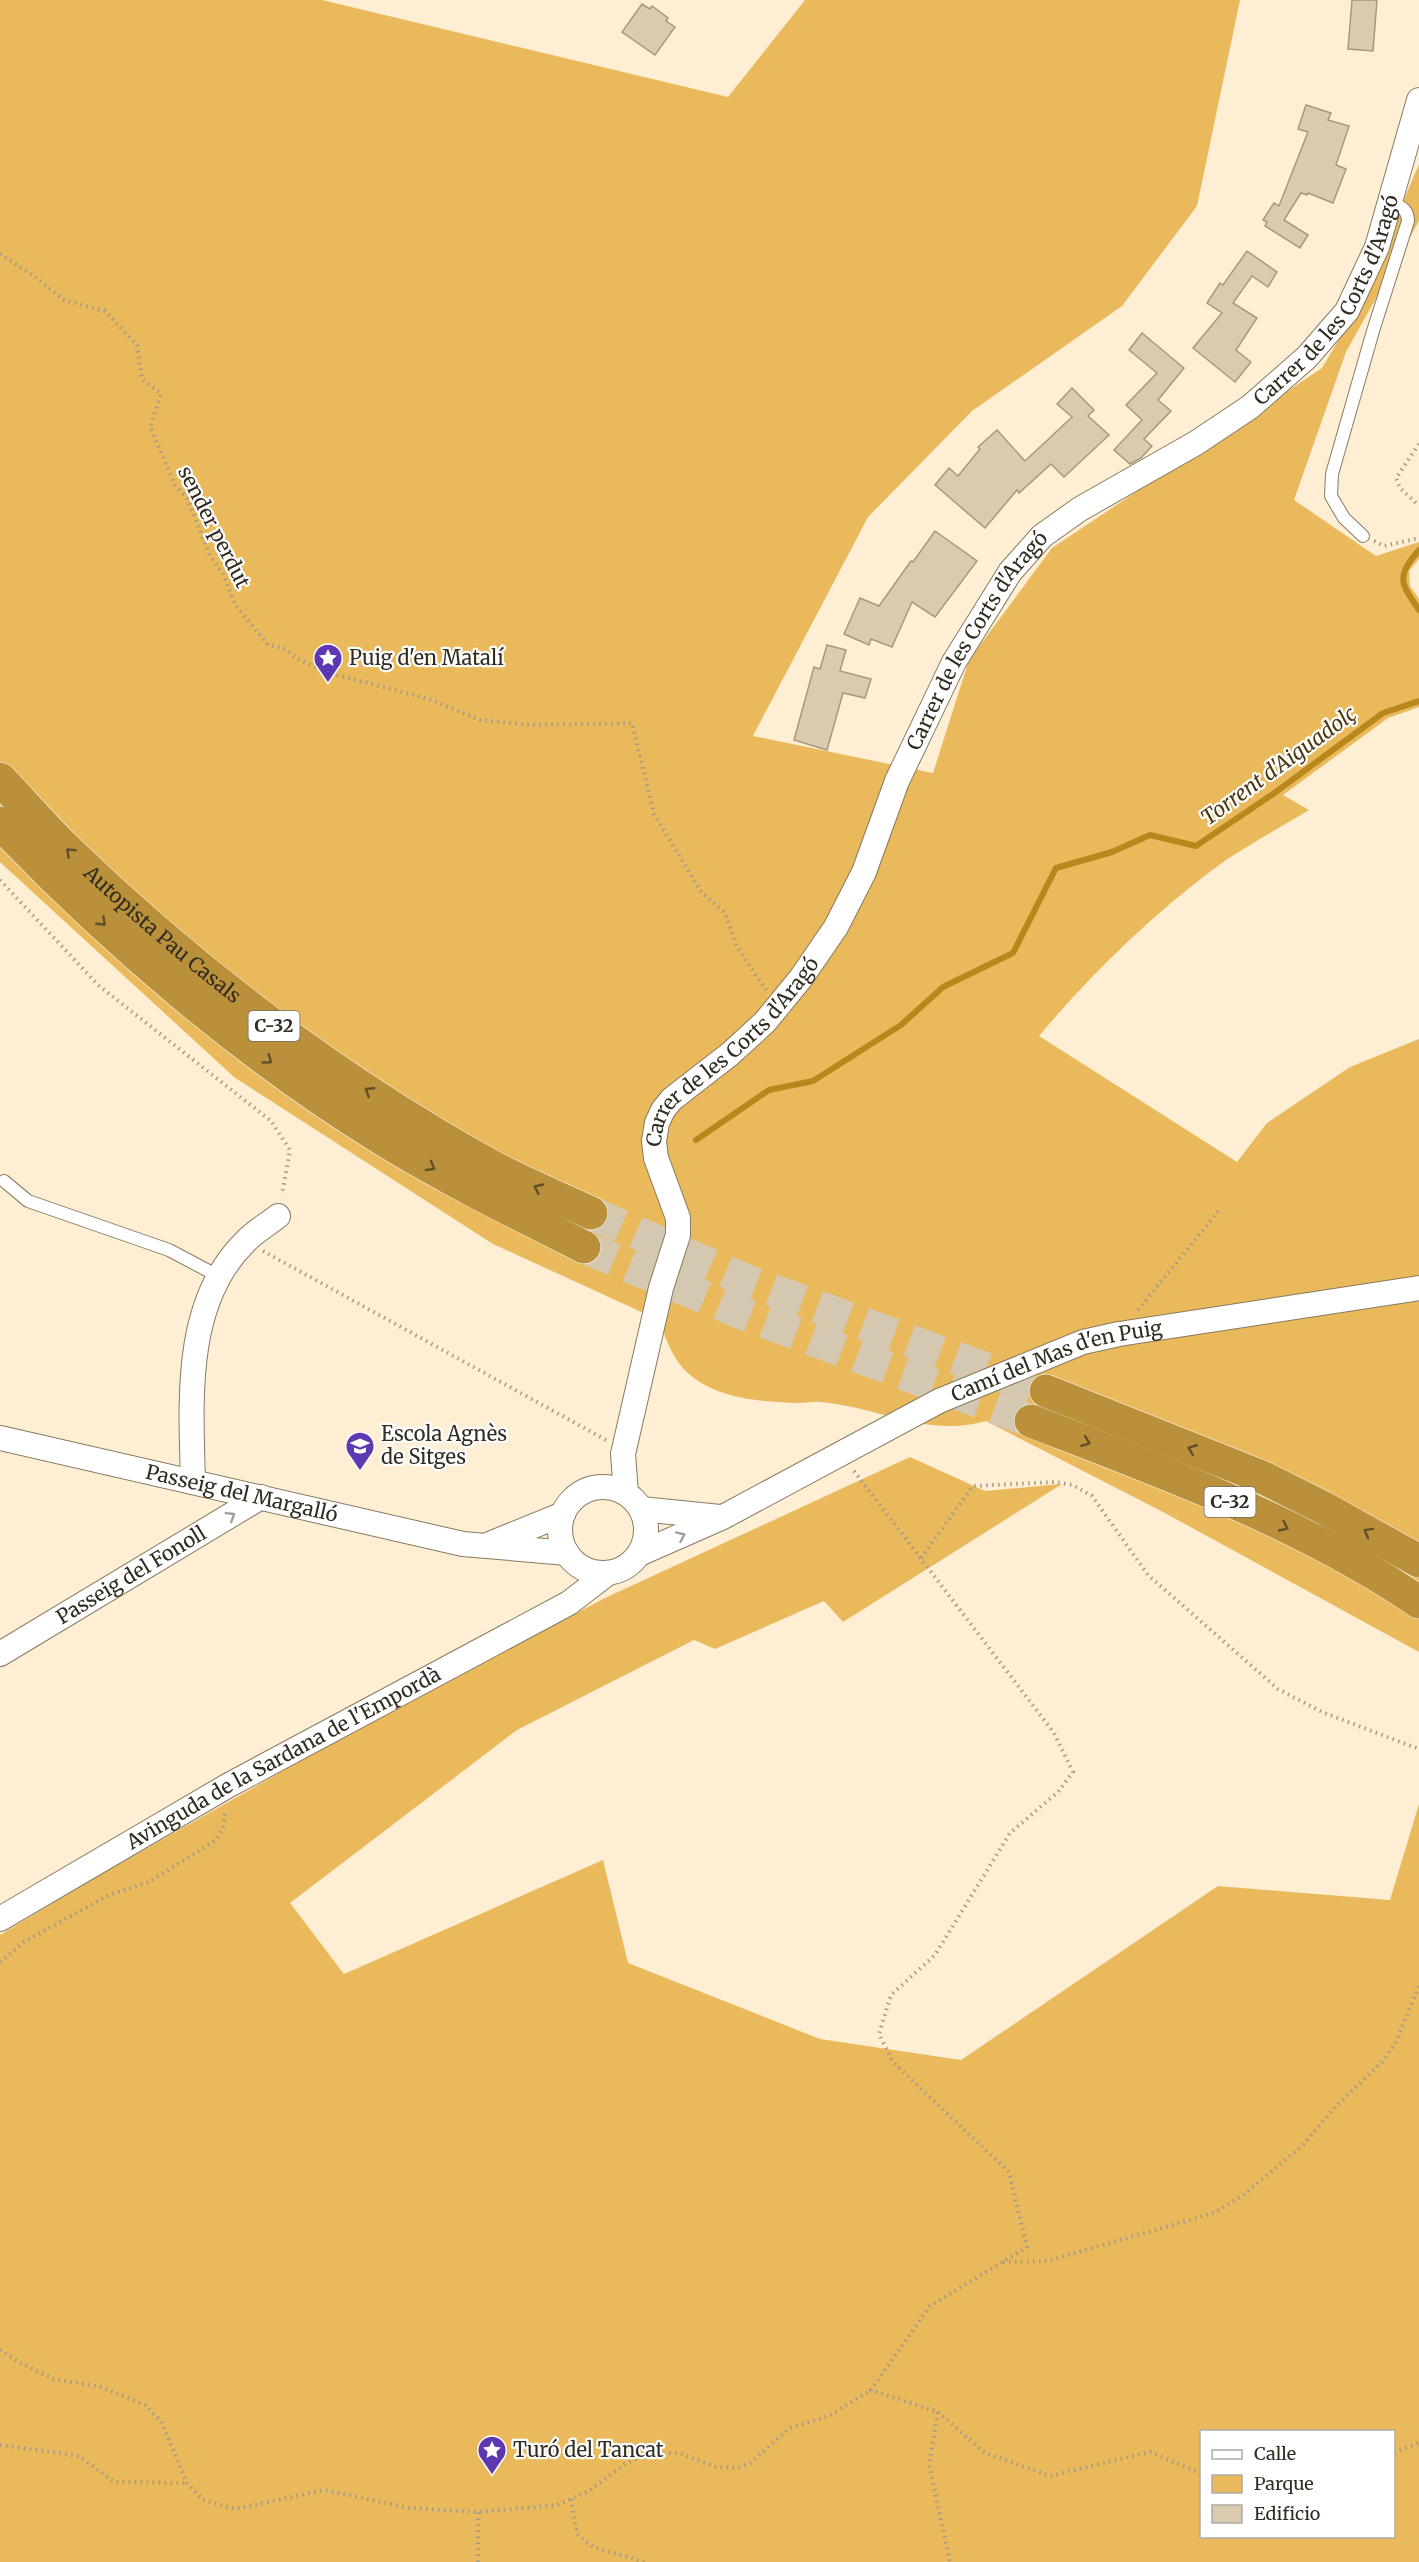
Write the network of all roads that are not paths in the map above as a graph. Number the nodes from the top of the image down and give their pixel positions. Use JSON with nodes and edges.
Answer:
{"nodes":[{"id":1,"x":1419,"y":100,"type":"edge"},
{"id":2,"x":1391,"y":202,"type":"junction"},
{"id":3,"x":1363,"y":536,"type":"road end"},
{"id":4,"x":0,"y":779,"type":"edge"},
{"id":5,"x":0,"y":823,"type":"edge"},
{"id":6,"x":4,"y":1181,"type":"dead end"},
{"id":7,"x":591,"y":1213,"type":"tunnel mouth"},
{"id":8,"x":278,"y":1216,"type":"road end"},
{"id":9,"x":584,"y":1247,"type":"tunnel mouth"},
{"id":10,"x":218,"y":1276,"type":"junction"},
{"id":11,"x":1419,"y":1288,"type":"edge"},
{"id":12,"x":1046,"y":1391,"type":"tunnel mouth"},
{"id":13,"x":1031,"y":1421,"type":"tunnel mouth"},
{"id":14,"x":0,"y":1438,"type":"edge"},
{"id":15,"x":623,"y":1454,"type":"junction"},
{"id":16,"x":193,"y":1482,"type":"junction"},
{"id":17,"x":599,"y":1487,"type":"junction"},
{"id":18,"x":261,"y":1497,"type":"junction"},
{"id":19,"x":634,"y":1501,"type":"junction"},
{"id":20,"x":563,"y":1514,"type":"junction"},
{"id":21,"x":723,"y":1517,"type":"junction"},
{"id":22,"x":483,"y":1547,"type":"junction"},
{"id":23,"x":639,"y":1554,"type":"junction"},
{"id":24,"x":573,"y":1559,"type":"junction"},
{"id":25,"x":1419,"y":1561,"type":"edge"},
{"id":26,"x":608,"y":1573,"type":"junction"},
{"id":27,"x":1419,"y":1602,"type":"edge"},
{"id":28,"x":568,"y":1603,"type":"junction"},
{"id":29,"x":0,"y":1654,"type":"edge"},
{"id":30,"x":0,"y":1919,"type":"edge"}],
"edges":[{"from":1,"to":2,"type":"street","name":"Carrer de les Corts d'Aragó"},
{"from":2,"to":3,"type":"lane"},
{"from":2,"to":15,"type":"street","name":"Carrer de les Corts d'Aragó"},
{"from":7,"to":4,"type":"highway","name":"Autopista Pau Casals","number":"C-32","one_way":true},
{"from":5,"to":9,"type":"highway","name":"Autopista Pau Casals","number":"C-32","one_way":true},
{"from":6,"to":10,"type":"lane"},
{"from":8,"to":10,"type":"street"},
{"from":10,"to":16,"type":"street"},
{"from":11,"to":21,"type":"street","name":"Camí del Mas d'en Puig"},
{"from":25,"to":12,"type":"highway","number":"C-32","one_way":true},
{"from":13,"to":27,"type":"highway","number":"C-32","one_way":true},
{"from":14,"to":16,"type":"street","name":"Passeig del Margalló"},
{"from":15,"to":17,"type":"street"},
{"from":15,"to":19,"type":"street"},
{"from":16,"to":18,"type":"street","name":"Passeig del Margalló"},
{"from":17,"to":19,"type":"street"},
{"from":17,"to":20,"type":"street"},
{"from":18,"to":22,"type":"street","name":"Passeig del Margalló"},
{"from":29,"to":18,"type":"street","name":"Passeig del Fonoll","one_way":true},
{"from":19,"to":21,"type":"street"},
{"from":19,"to":23,"type":"street"},
{"from":20,"to":22,"type":"street"},
{"from":20,"to":24,"type":"street"},
{"from":23,"to":21,"type":"street","name":"Camí del Mas d'en Puig","one_way":true},
{"from":22,"to":24,"type":"street","name":"Passeig del Margalló"},
{"from":23,"to":26,"type":"street"},
{"from":24,"to":26,"type":"street"},
{"from":24,"to":28,"type":"street"},
{"from":26,"to":28,"type":"street","name":"Avinguda de la Sardana de l'Empordà"},
{"from":28,"to":30,"type":"street","name":"Avinguda de la Sardana de l'Empordà"}]}
